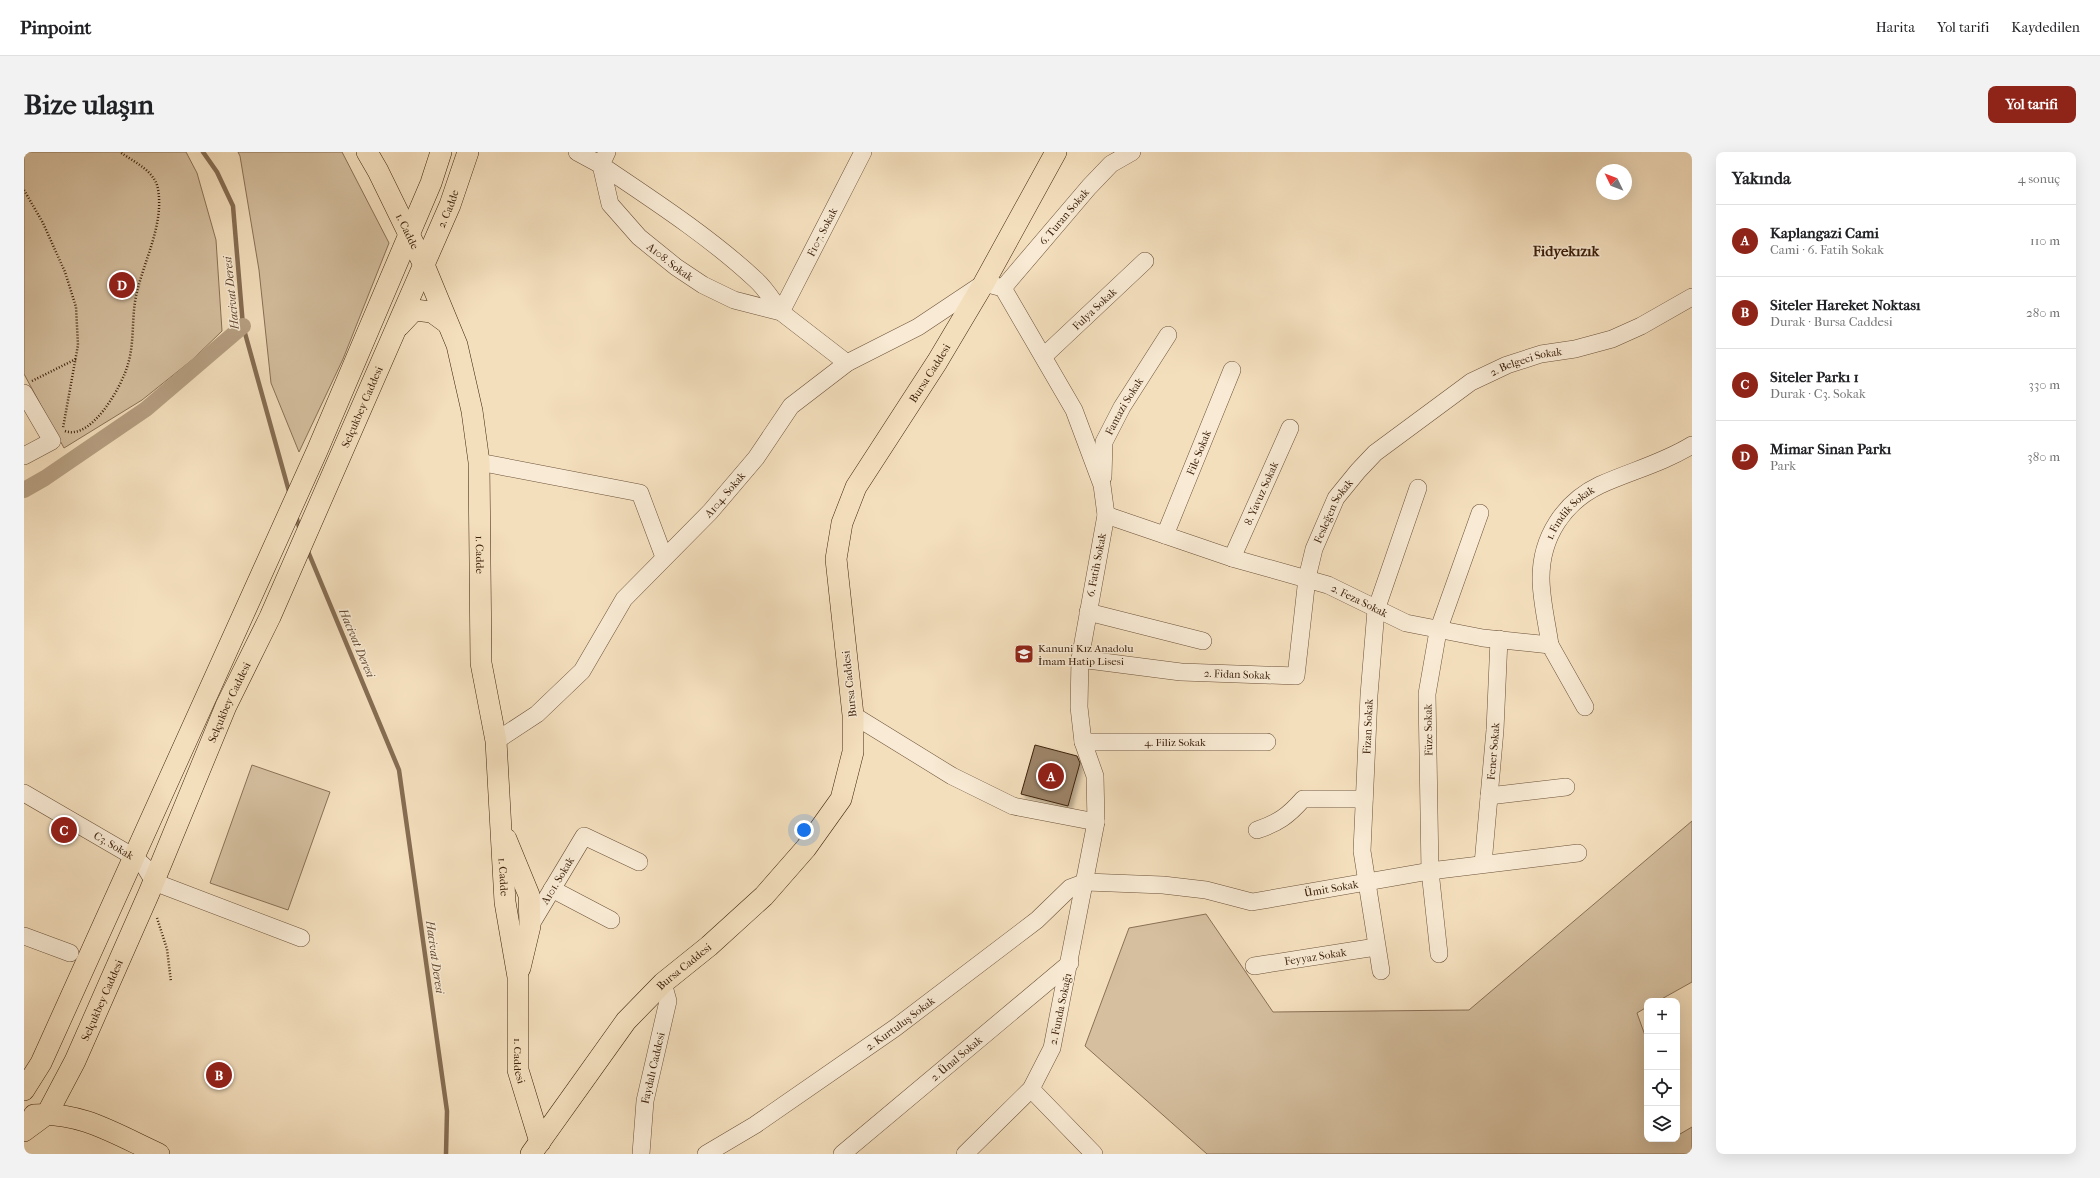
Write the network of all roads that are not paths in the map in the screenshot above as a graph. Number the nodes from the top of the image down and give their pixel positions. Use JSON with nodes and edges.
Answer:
{"nodes":[{"id":1,"x":367,"y":152,"type":"edge"},
{"id":2,"x":441,"y":152,"type":"edge"},
{"id":3,"x":468,"y":152,"type":"edge"},
{"id":4,"x":577,"y":152,"type":"edge"},
{"id":5,"x":1056,"y":152,"type":"edge"},
{"id":6,"x":1132,"y":152,"type":"edge"},
{"id":7,"x":860,"y":153,"type":"edge"},
{"id":8,"x":604,"y":158,"type":"edge"},
{"id":9,"x":378,"y":171,"type":"junction"},
{"id":10,"x":431,"y":183,"type":"junction"},
{"id":11,"x":409,"y":234,"type":"junction"},
{"id":12,"x":1145,"y":261,"type":"dead end"},
{"id":13,"x":424,"y":265,"type":"junction"},
{"id":14,"x":993,"y":286,"type":"junction"},
{"id":15,"x":1692,"y":297,"type":"edge"},
{"id":16,"x":781,"y":312,"type":"junction"},
{"id":17,"x":448,"y":323,"type":"junction"},
{"id":18,"x":1168,"y":335,"type":"dead end"},
{"id":19,"x":392,"y":336,"type":"junction"},
{"id":20,"x":1044,"y":356,"type":"junction"},
{"id":21,"x":847,"y":363,"type":"junction"},
{"id":22,"x":1232,"y":370,"type":"dead end"},
{"id":23,"x":26,"y":387,"type":"edge"},
{"id":24,"x":1290,"y":428,"type":"dead end"},
{"id":25,"x":1692,"y":445,"type":"edge"},
{"id":26,"x":1375,"y":453,"type":"joint"},
{"id":27,"x":24,"y":456,"type":"edge"},
{"id":28,"x":479,"y":462,"type":"junction"},
{"id":29,"x":1102,"y":485,"type":"junction"},
{"id":30,"x":1418,"y":488,"type":"dead end"},
{"id":31,"x":1480,"y":513,"type":"dead end"},
{"id":32,"x":1106,"y":515,"type":"junction"},
{"id":33,"x":1165,"y":535,"type":"junction"},
{"id":34,"x":664,"y":557,"type":"junction"},
{"id":35,"x":1232,"y":558,"type":"junction"},
{"id":36,"x":1307,"y":578,"type":"junction"},
{"id":37,"x":1376,"y":610,"type":"junction"},
{"id":38,"x":1088,"y":612,"type":"junction"},
{"id":39,"x":1438,"y":630,"type":"junction"},
{"id":40,"x":1499,"y":640,"type":"junction"},
{"id":41,"x":1203,"y":641,"type":"dead end"},
{"id":42,"x":1550,"y":644,"type":"junction"},
{"id":43,"x":1080,"y":659,"type":"junction"},
{"id":44,"x":208,"y":690,"type":"junction"},
{"id":45,"x":226,"y":706,"type":"junction"},
{"id":46,"x":1585,"y":707,"type":"dead end"},
{"id":47,"x":853,"y":714,"type":"junction"},
{"id":48,"x":496,"y":741,"type":"junction"},
{"id":49,"x":1084,"y":742,"type":"junction"},
{"id":50,"x":1267,"y":742,"type":"dead end"},
{"id":51,"x":1566,"y":787,"type":"dead end"},
{"id":52,"x":24,"y":793,"type":"edge"},
{"id":53,"x":1490,"y":796,"type":"junction"},
{"id":54,"x":1364,"y":799,"type":"junction"},
{"id":55,"x":1096,"y":822,"type":"junction"},
{"id":56,"x":501,"y":826,"type":"junction"},
{"id":57,"x":1257,"y":830,"type":"dead end"},
{"id":58,"x":1578,"y":853,"type":"dead end"},
{"id":59,"x":134,"y":858,"type":"junction"},
{"id":60,"x":639,"y":862,"type":"dead end"},
{"id":61,"x":1484,"y":864,"type":"junction"},
{"id":62,"x":1430,"y":871,"type":"junction"},
{"id":63,"x":1086,"y":882,"type":"junction"},
{"id":64,"x":1366,"y":882,"type":"junction"},
{"id":65,"x":151,"y":887,"type":"junction"},
{"id":66,"x":552,"y":889,"type":"junction"},
{"id":67,"x":611,"y":920,"type":"dead end"},
{"id":68,"x":530,"y":926,"type":"junction"},
{"id":69,"x":24,"y":936,"type":"edge"},
{"id":70,"x":301,"y":938,"type":"dead end"},
{"id":71,"x":1376,"y":947,"type":"junction"},
{"id":72,"x":70,"y":953,"type":"dead end"},
{"id":73,"x":1439,"y":954,"type":"dead end"},
{"id":74,"x":1070,"y":963,"type":"junction"},
{"id":75,"x":1254,"y":966,"type":"dead end"},
{"id":76,"x":1381,"y":971,"type":"dead end"},
{"id":77,"x":518,"y":977,"type":"junction"},
{"id":78,"x":663,"y":983,"type":"junction"},
{"id":79,"x":26,"y":1087,"type":"edge"},
{"id":80,"x":1031,"y":1089,"type":"junction"},
{"id":81,"x":46,"y":1114,"type":"junction"},
{"id":82,"x":24,"y":1116,"type":"edge"},
{"id":83,"x":24,"y":1131,"type":"edge"},
{"id":84,"x":535,"y":1148,"type":"edge"},
{"id":85,"x":971,"y":1152,"type":"edge"},
{"id":86,"x":159,"y":1154,"type":"edge"},
{"id":87,"x":642,"y":1154,"type":"edge"},
{"id":88,"x":706,"y":1154,"type":"edge"},
{"id":89,"x":842,"y":1154,"type":"edge"},
{"id":90,"x":1094,"y":1154,"type":"edge"}],
"edges":[{"from":1,"to":9,"type":"main road","name":"1. Cadde"},
{"from":2,"to":10,"type":"main road"},
{"from":3,"to":13,"type":"main road","name":"2. Cadde"},
{"from":4,"to":8,"type":"street","name":"A108. Sokak"},
{"from":5,"to":14,"type":"main road","name":"Bursa Caddesi"},
{"from":6,"to":14,"type":"street","name":"6. Turan Sokak"},
{"from":7,"to":16,"type":"street","name":"F107. Sokak"},
{"from":8,"to":16,"type":"street","name":"A108. Sokak"},
{"from":8,"to":16,"type":"street","name":"A108. Sokak"},
{"from":9,"to":10,"type":"main road"},
{"from":9,"to":11,"type":"main road","name":"1. Cadde"},
{"from":10,"to":11,"type":"main road"},
{"from":11,"to":13,"type":"main road","name":"1. Cadde"},
{"from":11,"to":44,"type":"main road"},
{"from":12,"to":20,"type":"street","name":"Fulya Sokak"},
{"from":13,"to":17,"type":"main road","name":"1. Cadde"},
{"from":13,"to":19,"type":"main road","name":"Selçukbey Caddesi"},
{"from":14,"to":20,"type":"street","name":"6. Fatih Sokak"},
{"from":14,"to":21,"type":"street","name":"A104. Sokak"},
{"from":14,"to":47,"type":"main road","name":"Bursa Caddesi"},
{"from":15,"to":26,"type":"street","name":"2. Belgeci Sokak"},
{"from":16,"to":21,"type":"street","name":"A108. Sokak"},
{"from":17,"to":19,"type":"main road"},
{"from":17,"to":28,"type":"main road","name":"1. Cadde"},
{"from":18,"to":29,"type":"street","name":"Fantazi Sokak"},
{"from":19,"to":45,"type":"main road","name":"Selçukbey Caddesi"},
{"from":20,"to":29,"type":"street","name":"6. Fatih Sokak"},
{"from":21,"to":34,"type":"street","name":"A104. Sokak"},
{"from":22,"to":33,"type":"street","name":"File Sokak"},
{"from":23,"to":27,"type":"street"},
{"from":24,"to":35,"type":"street","name":"8. Yavuz Sokak"},
{"from":25,"to":42,"type":"street","name":"1. Fındik Sokak"},
{"from":26,"to":36,"type":"street","name":"Fesleğen Sokak"},
{"from":28,"to":34,"type":"street"},
{"from":28,"to":48,"type":"main road","name":"1. Cadde"},
{"from":29,"to":32,"type":"street","name":"6. Fatih Sokak"},
{"from":30,"to":37,"type":"street","name":"Fizan Sokak"},
{"from":31,"to":39,"type":"street","name":"Füze Sokak"},
{"from":32,"to":33,"type":"street","name":"2. Feza Sokak"},
{"from":32,"to":38,"type":"street","name":"6. Fatih Sokak"},
{"from":33,"to":35,"type":"street","name":"2. Feza Sokak"},
{"from":34,"to":48,"type":"street","name":"A104. Sokak"},
{"from":35,"to":36,"type":"street","name":"2. Feza Sokak"},
{"from":36,"to":37,"type":"street","name":"2. Feza Sokak"},
{"from":36,"to":43,"type":"street","name":"2. Fidan Sokak"},
{"from":37,"to":39,"type":"street","name":"2. Feza Sokak"},
{"from":37,"to":54,"type":"street","name":"Fizan Sokak"},
{"from":38,"to":41,"type":"street"},
{"from":38,"to":43,"type":"street","name":"6. Fatih Sokak"},
{"from":39,"to":40,"type":"street","name":"2. Feza Sokak"},
{"from":39,"to":62,"type":"street","name":"Füze Sokak"},
{"from":40,"to":42,"type":"street","name":"2. Feza Sokak"},
{"from":40,"to":53,"type":"street","name":"Fener Sokak"},
{"from":42,"to":46,"type":"street"},
{"from":43,"to":49,"type":"street","name":"6. Fatih Sokak"},
{"from":44,"to":45,"type":"main road"},
{"from":44,"to":59,"type":"main road"},
{"from":45,"to":65,"type":"main road","name":"Selçukbey Caddesi"},
{"from":47,"to":55,"type":"street"},
{"from":47,"to":78,"type":"main road","name":"Bursa Caddesi"},
{"from":48,"to":56,"type":"main road","name":"1. Cadde"},
{"from":49,"to":50,"type":"street","name":"4. Filiz Sokak"},
{"from":49,"to":55,"type":"street","name":"6. Fatih Sokak"},
{"from":51,"to":53,"type":"street"},
{"from":52,"to":59,"type":"street","name":"C3. Sokak"},
{"from":53,"to":61,"type":"street","name":"Fener Sokak"},
{"from":54,"to":57,"type":"street"},
{"from":54,"to":64,"type":"street","name":"Fizan Sokak"},
{"from":55,"to":63,"type":"street","name":"6. Fatih Sokak"},
{"from":56,"to":68,"type":"main road"},
{"from":56,"to":77,"type":"main road","name":"1. Cadde"},
{"from":58,"to":61,"type":"street","name":"Ümit Sokak"},
{"from":59,"to":65,"type":"street","name":"C3. Sokak"},
{"from":59,"to":79,"type":"main road"},
{"from":60,"to":66,"type":"street","name":"A101. Sokak"},
{"from":61,"to":62,"type":"street","name":"Ümit Sokak"},
{"from":62,"to":64,"type":"street","name":"Ümit Sokak"},
{"from":62,"to":73,"type":"street","name":"Füze Sokak"},
{"from":63,"to":64,"type":"street","name":"Ümit Sokak"},
{"from":63,"to":74,"type":"street","name":"2. Funda Sokağı"},
{"from":63,"to":88,"type":"street","name":"2. Kurtuluş Sokak"},
{"from":64,"to":71,"type":"street","name":"Fizan Sokak"},
{"from":65,"to":70,"type":"street"},
{"from":65,"to":81,"type":"main road","name":"Selçukbey Caddesi"},
{"from":66,"to":67,"type":"street"},
{"from":66,"to":68,"type":"street","name":"A101. Sokak"},
{"from":68,"to":77,"type":"main road"},
{"from":69,"to":72,"type":"street"},
{"from":71,"to":75,"type":"street","name":"Feyyaz Sokak"},
{"from":71,"to":76,"type":"street","name":"Fizan Sokak"},
{"from":74,"to":80,"type":"street","name":"2. Funda Sokağı"},
{"from":74,"to":89,"type":"street","name":"2. Ünal Sokak"},
{"from":77,"to":84,"type":"main road","name":"1. Caddesi"},
{"from":78,"to":84,"type":"main road","name":"Bursa Caddesi"},
{"from":78,"to":87,"type":"street","name":"Faydalı Caddesi"},
{"from":79,"to":81,"type":"main road"},
{"from":80,"to":85,"type":"street","name":"2. Funda Sokağı"},
{"from":80,"to":90,"type":"street"},
{"from":81,"to":82,"type":"main road"},
{"from":81,"to":83,"type":"main road","name":"Selçukbey Caddesi"},
{"from":81,"to":86,"type":"main road"}]}
